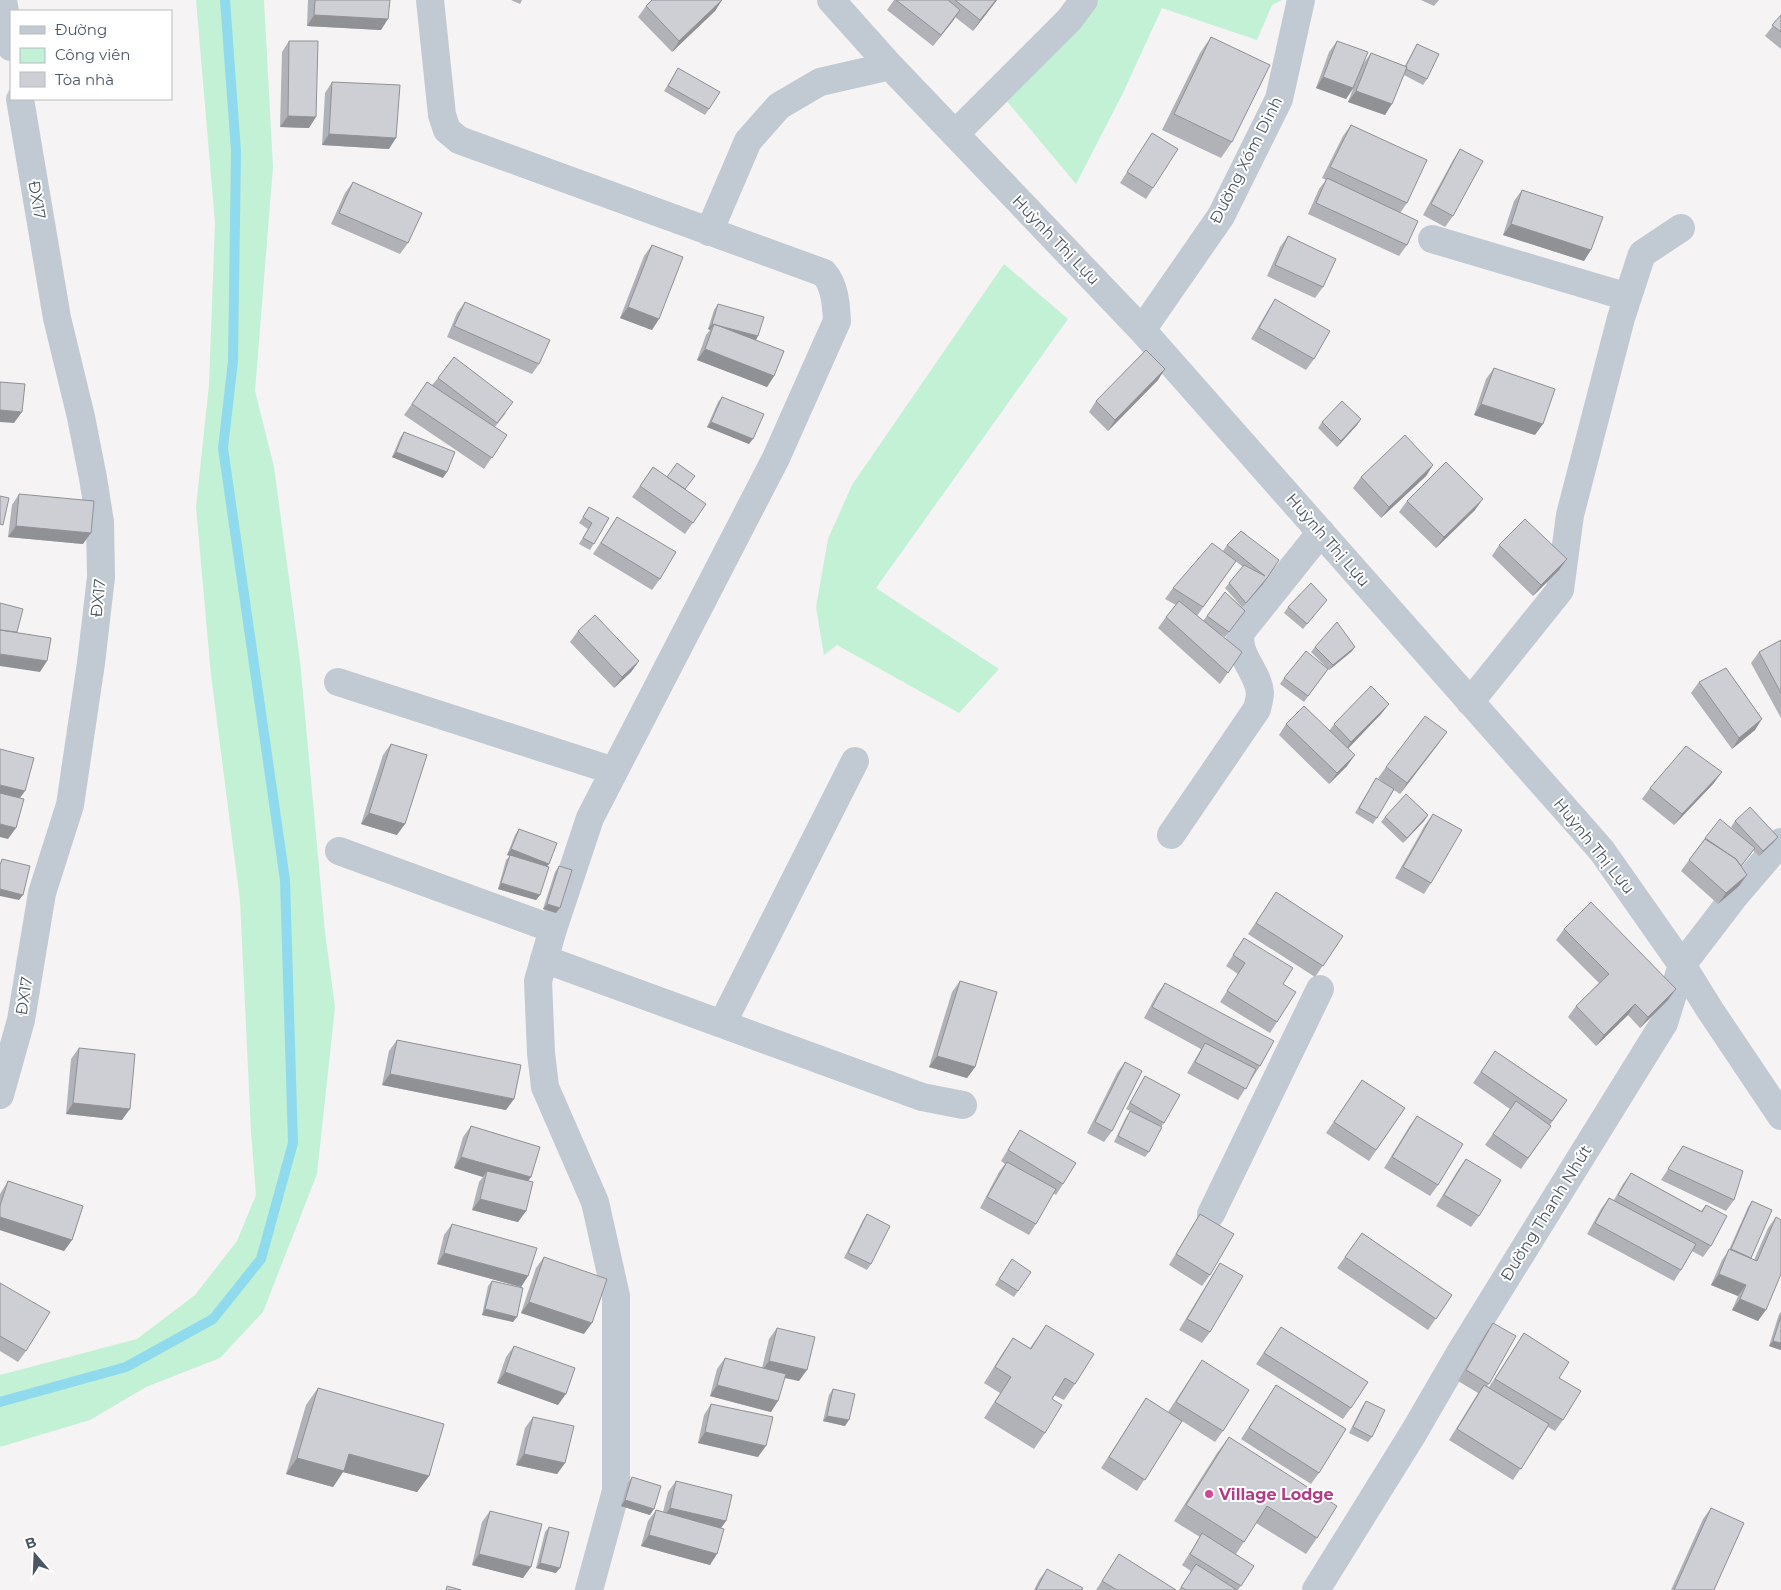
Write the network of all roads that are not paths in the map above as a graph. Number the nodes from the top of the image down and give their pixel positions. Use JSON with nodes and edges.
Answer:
{"nodes":[{"id":1,"x":3,"y":0,"type":"edge"},
{"id":2,"x":430,"y":0,"type":"edge"},
{"id":3,"x":831,"y":0,"type":"edge"},
{"id":4,"x":1084,"y":0,"type":"edge"},
{"id":5,"x":1301,"y":0,"type":"edge"},
{"id":6,"x":10,"y":41,"type":"edge"},
{"id":7,"x":890,"y":66,"type":"junction"},
{"id":8,"x":20,"y":100,"type":"edge"},
{"id":9,"x":955,"y":134,"type":"junction"},
{"id":10,"x":1681,"y":228,"type":"dead end"},
{"id":11,"x":709,"y":232,"type":"junction"},
{"id":12,"x":1432,"y":239,"type":"dead end"},
{"id":13,"x":1628,"y":297,"type":"junction"},
{"id":14,"x":1142,"y":330,"type":"junction"},
{"id":15,"x":1321,"y":532,"type":"junction"},
{"id":16,"x":338,"y":682,"type":"dead end"},
{"id":17,"x":1470,"y":702,"type":"junction"},
{"id":18,"x":855,"y":761,"type":"dead end"},
{"id":19,"x":614,"y":771,"type":"junction"},
{"id":20,"x":1171,"y":835,"type":"dead end"},
{"id":21,"x":1781,"y":842,"type":"edge"},
{"id":22,"x":339,"y":851,"type":"dead end"},
{"id":23,"x":553,"y":929,"type":"junction"},
{"id":24,"x":544,"y":959,"type":"junction"},
{"id":25,"x":1682,"y":965,"type":"junction"},
{"id":26,"x":1320,"y":990,"type":"dead end"},
{"id":27,"x":722,"y":1024,"type":"junction"},
{"id":28,"x":0,"y":1095,"type":"edge"},
{"id":29,"x":963,"y":1105,"type":"dead end"},
{"id":30,"x":1781,"y":1116,"type":"edge"},
{"id":31,"x":1211,"y":1214,"type":"dead end"},
{"id":32,"x":590,"y":1590,"type":"edge"},
{"id":33,"x":1316,"y":1590,"type":"edge"}],
"edges":[{"from":1,"to":6,"type":"street"},
{"from":2,"to":11,"type":"street"},
{"from":3,"to":7,"type":"street","name":"Huỳnh Thị Lựu"},
{"from":4,"to":9,"type":"street"},
{"from":5,"to":14,"type":"street","name":"Đường Xóm Dinh"},
{"from":7,"to":9,"type":"street","name":"Huỳnh Thị Lựu"},
{"from":7,"to":11,"type":"street"},
{"from":8,"to":28,"type":"street","name":"ĐX17"},
{"from":9,"to":14,"type":"street","name":"Huỳnh Thị Lựu"},
{"from":10,"to":13,"type":"street"},
{"from":11,"to":19,"type":"street"},
{"from":12,"to":13,"type":"street"},
{"from":13,"to":17,"type":"street"},
{"from":14,"to":15,"type":"street","name":"Huỳnh Thị Lựu"},
{"from":15,"to":17,"type":"street","name":"Huỳnh Thị Lựu"},
{"from":15,"to":20,"type":"street"},
{"from":16,"to":19,"type":"street"},
{"from":17,"to":25,"type":"street","name":"Huỳnh Thị Lựu"},
{"from":18,"to":27,"type":"street"},
{"from":19,"to":23,"type":"street"},
{"from":21,"to":25,"type":"street","name":"Đường Thanh Nhứt"},
{"from":22,"to":23,"type":"street"},
{"from":23,"to":24,"type":"street"},
{"from":24,"to":27,"type":"street"},
{"from":24,"to":32,"type":"street"},
{"from":25,"to":30,"type":"street","name":"Huỳnh Thị Lựu"},
{"from":25,"to":33,"type":"street","name":"Đường Thanh Nhứt"},
{"from":26,"to":31,"type":"street"},
{"from":27,"to":29,"type":"street"}]}
